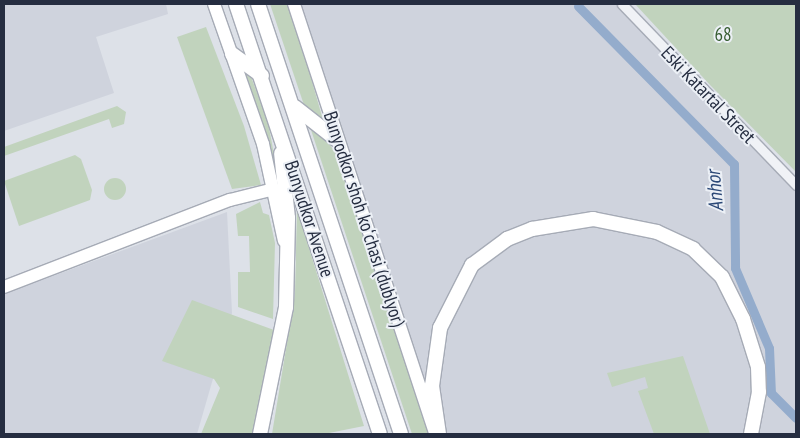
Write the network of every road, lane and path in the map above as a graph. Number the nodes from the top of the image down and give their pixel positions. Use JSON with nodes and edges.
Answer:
{"nodes":[{"id":1,"x":214,"y":4,"type":"edge"},
{"id":2,"x":236,"y":4,"type":"edge"},
{"id":3,"x":258,"y":4,"type":"edge"},
{"id":4,"x":294,"y":4,"type":"edge"},
{"id":5,"x":622,"y":4,"type":"edge"},
{"id":6,"x":232,"y":54,"type":"junction"},
{"id":7,"x":262,"y":76,"type":"junction"},
{"id":8,"x":272,"y":106,"type":"junction"},
{"id":9,"x":295,"y":107,"type":"junction"},
{"id":10,"x":337,"y":140,"type":"junction"},
{"id":11,"x":796,"y":185,"type":"edge"},
{"id":12,"x":274,"y":190,"type":"junction"},
{"id":13,"x":288,"y":259,"type":"junction"},
{"id":14,"x":4,"y":287,"type":"edge"},
{"id":15,"x":260,"y":434,"type":"edge"},
{"id":16,"x":380,"y":434,"type":"edge"},
{"id":17,"x":401,"y":434,"type":"edge"},
{"id":18,"x":437,"y":434,"type":"edge"},
{"id":19,"x":751,"y":434,"type":"edge"}],
"edges":[{"from":1,"to":6,"type":"street","name":"Bunyudkor Avenue"},
{"from":2,"to":7,"type":"main road","name":"Bunyudkor Avenue"},
{"from":3,"to":9,"type":"main road","name":"Bunyudkor Avenue"},
{"from":4,"to":10,"type":"street","name":"Bunyodkor shoh koʻchasi (dublyor)"},
{"from":5,"to":11,"type":"street","name":"Eski Katartal Street"},
{"from":6,"to":7,"type":"main road"},
{"from":6,"to":12,"type":"street","name":"Bunyudkor Avenue"},
{"from":7,"to":8,"type":"main road","name":"Bunyudkor Avenue"},
{"from":8,"to":13,"type":"main road"},
{"from":8,"to":16,"type":"main road","name":"Bunyudkor Avenue"},
{"from":9,"to":10,"type":"main road"},
{"from":9,"to":17,"type":"main road","name":"Bunyudkor Avenue"},
{"from":10,"to":18,"type":"street","name":"Bunyodkor shoh koʻchasi (dublyor)"},
{"from":12,"to":13,"type":"street","name":"Bunyudkor Avenue"},
{"from":12,"to":14,"type":"street"},
{"from":13,"to":15,"type":"main road"},
{"from":18,"to":19,"type":"main road"}]}
